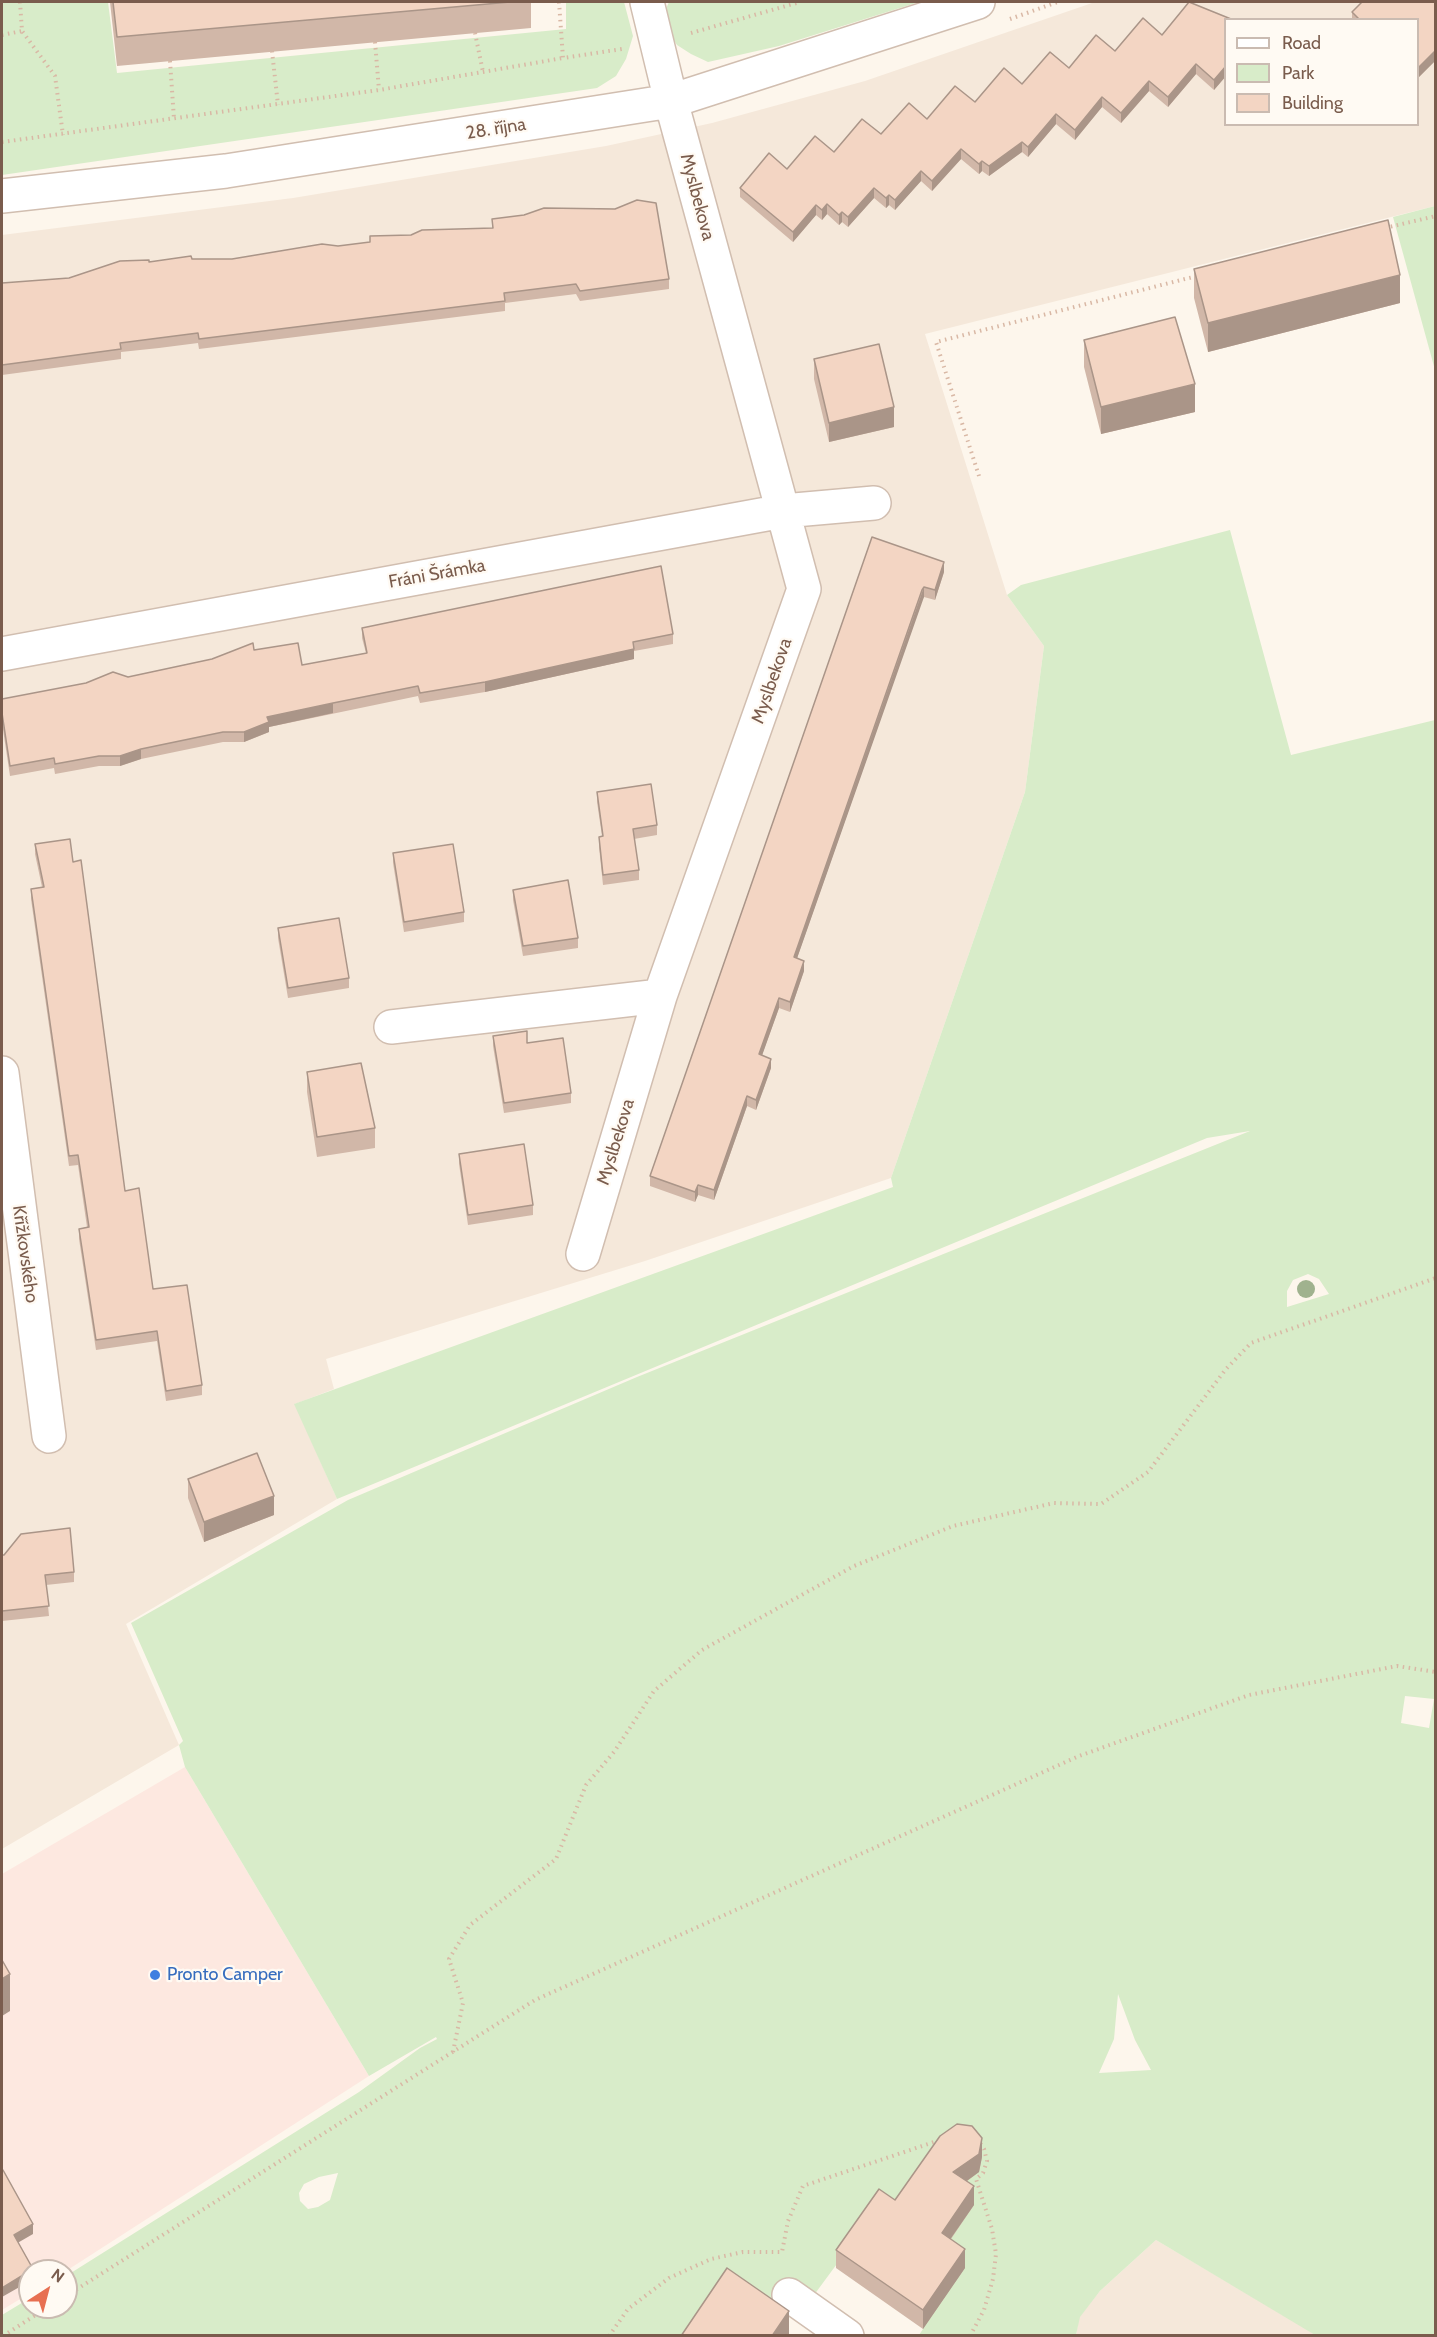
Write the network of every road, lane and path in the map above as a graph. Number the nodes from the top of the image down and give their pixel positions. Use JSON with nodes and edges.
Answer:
{"nodes":[{"id":1,"x":20,"y":2,"type":"edge"},
{"id":2,"x":647,"y":2,"type":"edge"},
{"id":3,"x":978,"y":2,"type":"edge"},
{"id":4,"x":22,"y":32,"type":"junction"},
{"id":5,"x":475,"y":33,"type":"edge"},
{"id":6,"x":2,"y":34,"type":"edge"},
{"id":7,"x":375,"y":42,"type":"edge"},
{"id":8,"x":272,"y":51,"type":"edge"},
{"id":9,"x":563,"y":58,"type":"dead end"},
{"id":10,"x":170,"y":61,"type":"edge"},
{"id":11,"x":483,"y":72,"type":"junction"},
{"id":12,"x":380,"y":90,"type":"junction"},
{"id":13,"x":671,"y":101,"type":"junction"},
{"id":14,"x":278,"y":105,"type":"junction"},
{"id":15,"x":174,"y":119,"type":"junction"},
{"id":16,"x":63,"y":135,"type":"junction"},
{"id":17,"x":2,"y":142,"type":"edge"},
{"id":18,"x":2,"y":196,"type":"edge"},
{"id":19,"x":1436,"y":216,"type":"edge"},
{"id":20,"x":1377,"y":230,"type":"edge"},
{"id":21,"x":1203,"y":274,"type":"edge"},
{"id":22,"x":979,"y":476,"type":"dead end"},
{"id":23,"x":874,"y":503,"type":"dead end"},
{"id":24,"x":783,"y":511,"type":"junction"},
{"id":25,"x":2,"y":654,"type":"edge"},
{"id":26,"x":660,"y":996,"type":"junction"},
{"id":27,"x":391,"y":1027,"type":"dead end"},
{"id":28,"x":2,"y":1073,"type":"edge"},
{"id":29,"x":583,"y":1254,"type":"dead end"},
{"id":30,"x":1436,"y":1278,"type":"edge"},
{"id":31,"x":49,"y":1436,"type":"dead end"},
{"id":32,"x":1436,"y":1672,"type":"edge"},
{"id":33,"x":453,"y":2052,"type":"junction"},
{"id":34,"x":946,"y":2138,"type":"edge"},
{"id":35,"x":976,"y":2139,"type":"edge"},
{"id":36,"x":78,"y":2288,"type":"edge"},
{"id":37,"x":789,"y":2295,"type":"dead end"},
{"id":38,"x":29,"y":2319,"type":"edge"},
{"id":39,"x":3,"y":2336,"type":"edge"},
{"id":40,"x":609,"y":2336,"type":"edge"},
{"id":41,"x":847,"y":2336,"type":"edge"},
{"id":42,"x":969,"y":2336,"type":"edge"}],
"edges":[{"from":1,"to":4,"type":"path"},
{"from":2,"to":13,"type":"street","name":"Myslbekova"},
{"from":3,"to":13,"type":"street","name":"28. října"},
{"from":4,"to":6,"type":"path"},
{"from":4,"to":16,"type":"path"},
{"from":5,"to":11,"type":"path"},
{"from":7,"to":12,"type":"path"},
{"from":8,"to":14,"type":"path"},
{"from":9,"to":11,"type":"path"},
{"from":10,"to":15,"type":"path"},
{"from":11,"to":12,"type":"path"},
{"from":12,"to":14,"type":"path"},
{"from":13,"to":18,"type":"street","name":"28. října"},
{"from":13,"to":24,"type":"street","name":"Myslbekova"},
{"from":14,"to":15,"type":"path"},
{"from":15,"to":16,"type":"path"},
{"from":16,"to":17,"type":"path"},
{"from":19,"to":20,"type":"path"},
{"from":21,"to":22,"type":"path"},
{"from":23,"to":24,"type":"street","name":"Fráni Šrámka"},
{"from":24,"to":25,"type":"street","name":"Fráni Šrámka"},
{"from":24,"to":26,"type":"street","name":"Myslbekova"},
{"from":26,"to":27,"type":"street"},
{"from":26,"to":29,"type":"street","name":"Myslbekova"},
{"from":28,"to":31,"type":"street","name":"Křížkovského"},
{"from":30,"to":33,"type":"path"},
{"from":32,"to":33,"type":"path"},
{"from":33,"to":36,"type":"path"},
{"from":34,"to":40,"type":"path"},
{"from":35,"to":42,"type":"path"},
{"from":37,"to":41,"type":"street"},
{"from":38,"to":39,"type":"path"}]}
